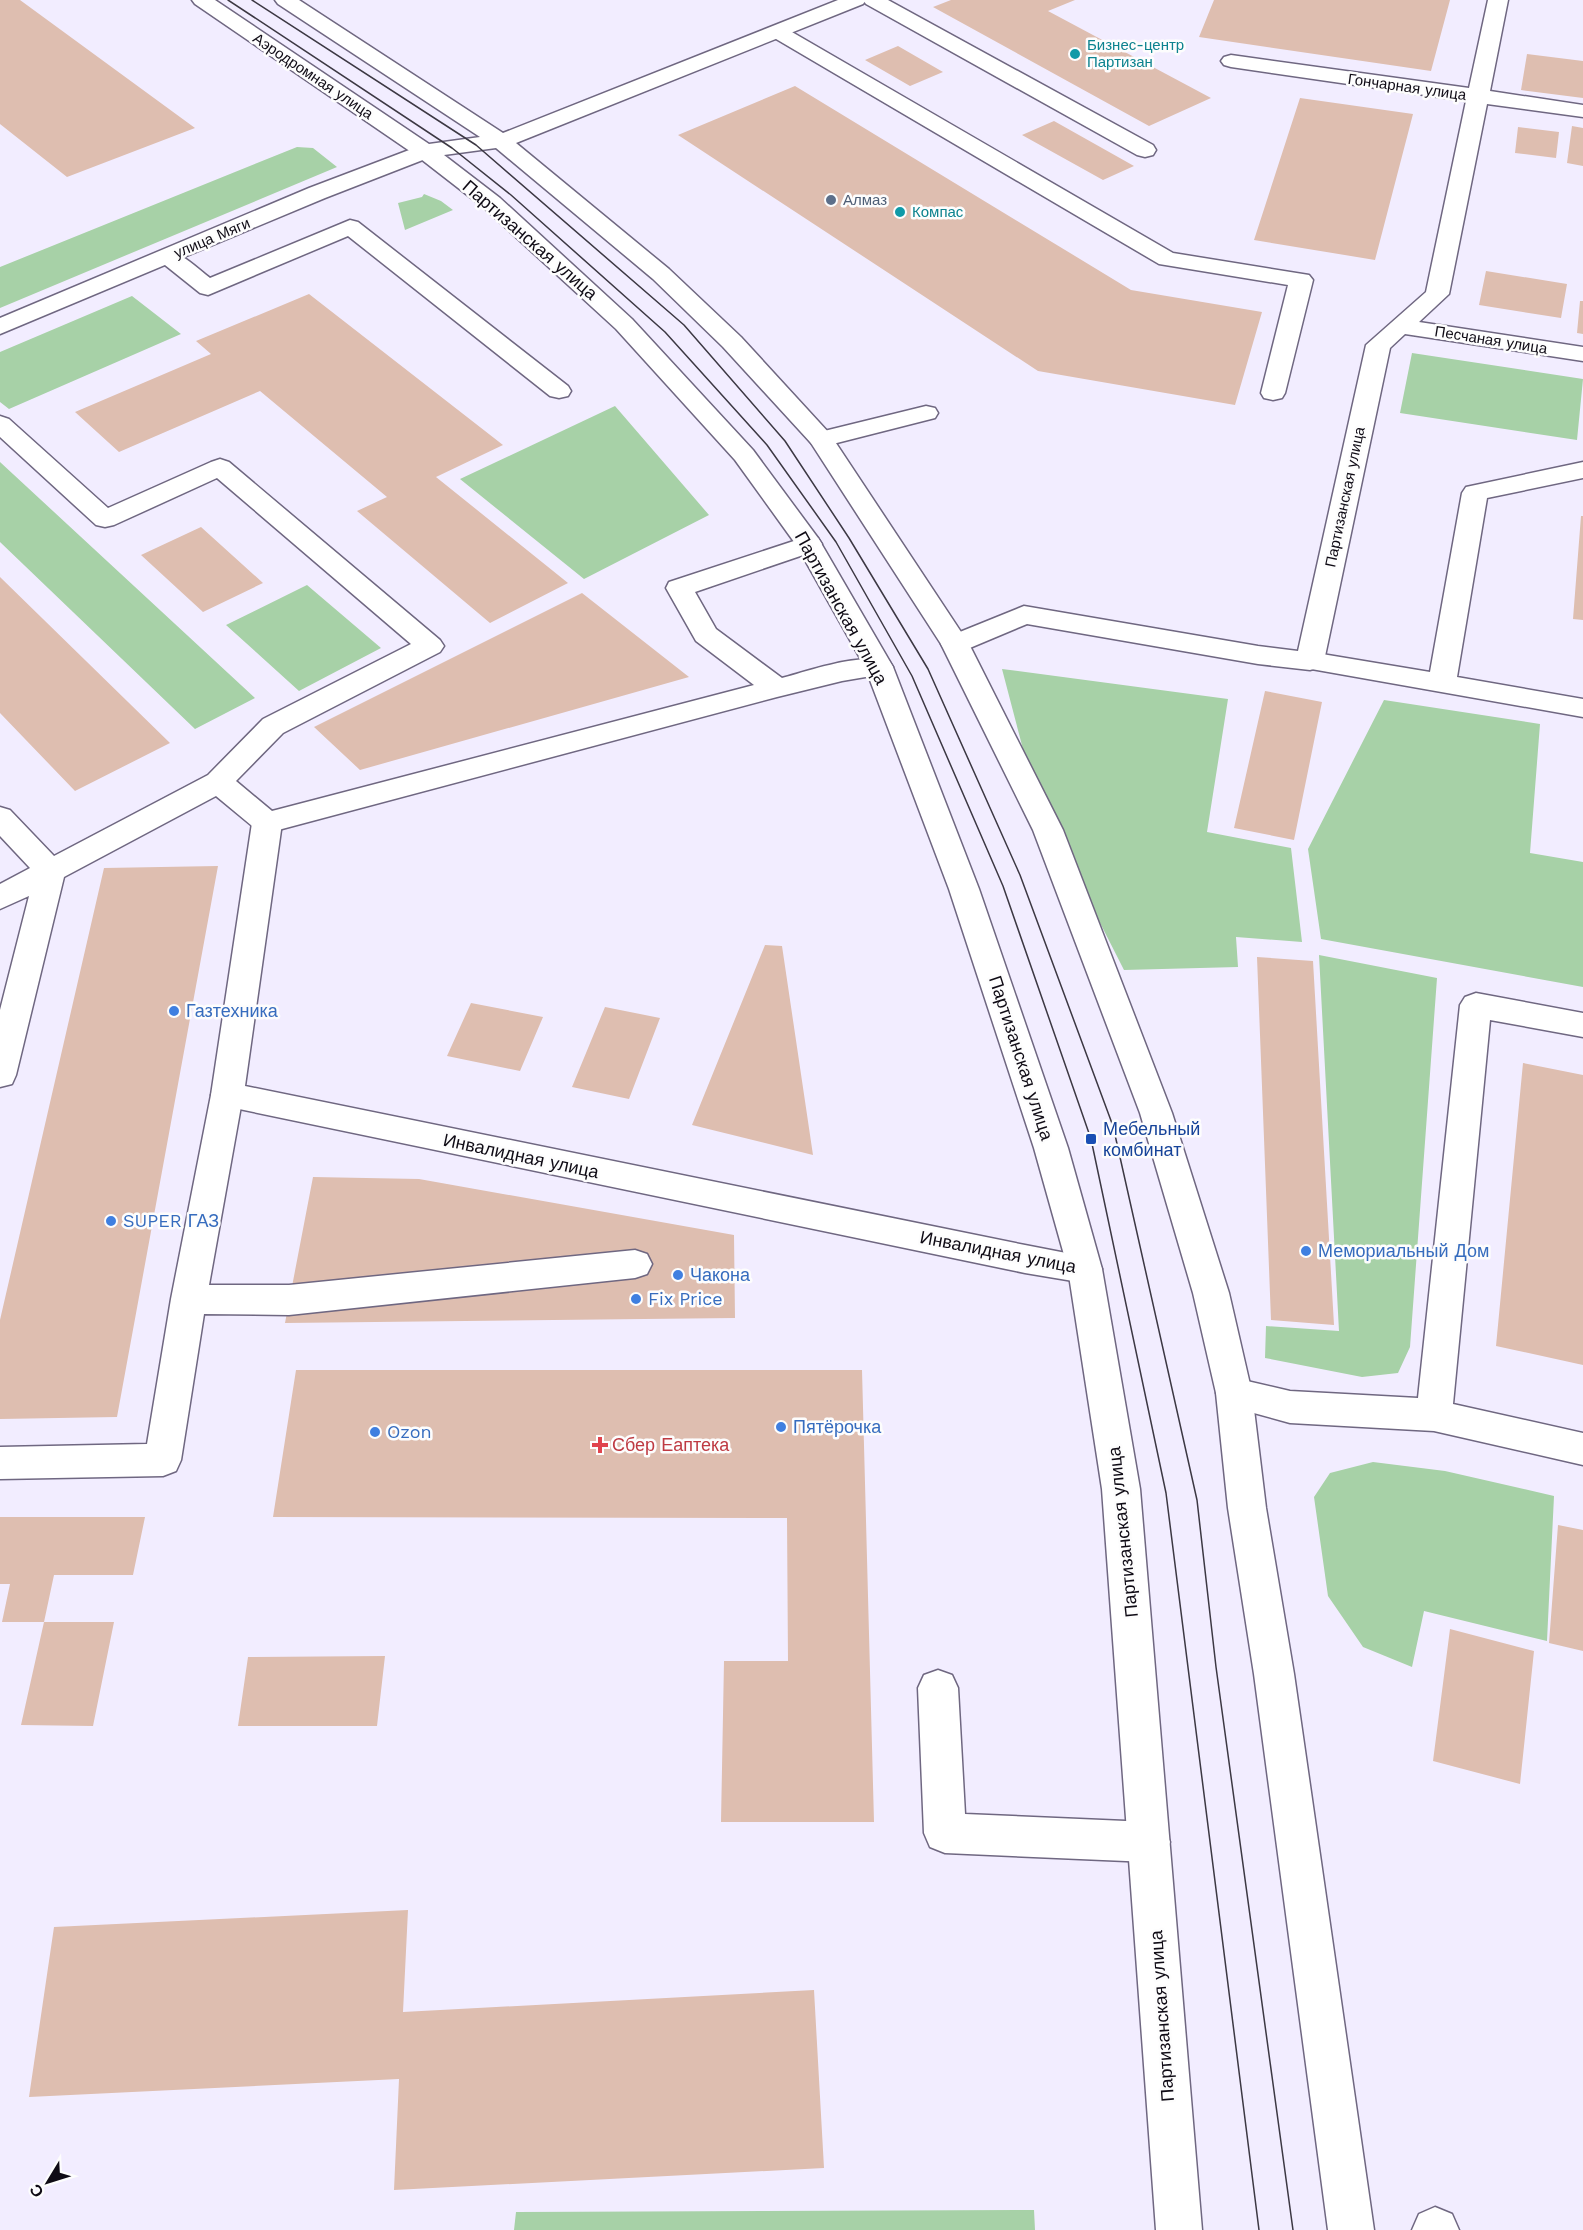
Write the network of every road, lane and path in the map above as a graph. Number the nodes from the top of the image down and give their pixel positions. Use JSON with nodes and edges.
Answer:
{"nodes":[{"id":1,"x":202,"y":0,"type":"edge"},
{"id":2,"x":856,"y":0,"type":"edge"},
{"id":3,"x":873,"y":0,"type":"edge"},
{"id":4,"x":1498,"y":0,"type":"edge"},
{"id":5,"x":292,"y":1,"type":"edge"},
{"id":6,"x":778,"y":32,"type":"junction"},
{"id":7,"x":1231,"y":61,"type":"dead end"},
{"id":8,"x":1477,"y":97,"type":"junction"},
{"id":9,"x":1583,"y":111,"type":"edge"},
{"id":10,"x":501,"y":141,"type":"junction"},
{"id":11,"x":1145,"y":150,"type":"dead end"},
{"id":12,"x":425,"y":152,"type":"junction"},
{"id":13,"x":167,"y":257,"type":"junction"},
{"id":14,"x":1400,"y":326,"type":"junction"},
{"id":15,"x":0,"y":327,"type":"edge"},
{"id":16,"x":1583,"y":354,"type":"edge"},
{"id":17,"x":559,"y":391,"type":"dead end"},
{"id":18,"x":1273,"y":393,"type":"dead end"},
{"id":19,"x":926,"y":413,"type":"dead end"},
{"id":20,"x":0,"y":424,"type":"edge"},
{"id":21,"x":821,"y":439,"type":"junction"},
{"id":22,"x":1583,"y":470,"type":"edge"},
{"id":23,"x":808,"y":544,"type":"junction"},
{"id":24,"x":955,"y":644,"type":"junction"},
{"id":25,"x":1310,"y":661,"type":"junction"},
{"id":26,"x":879,"y":667,"type":"junction"},
{"id":27,"x":1442,"y":685,"type":"junction"},
{"id":28,"x":777,"y":688,"type":"junction"},
{"id":29,"x":1583,"y":708,"type":"edge"},
{"id":30,"x":218,"y":782,"type":"junction"},
{"id":31,"x":0,"y":817,"type":"edge"},
{"id":32,"x":267,"y":824,"type":"junction"},
{"id":33,"x":50,"y":871,"type":"junction"},
{"id":34,"x":0,"y":898,"type":"edge"},
{"id":35,"x":1583,"y":1025,"type":"edge"},
{"id":36,"x":0,"y":1075,"type":"edge"},
{"id":37,"x":227,"y":1095,"type":"junction"},
{"id":38,"x":635,"y":1264,"type":"dead end"},
{"id":39,"x":1085,"y":1269,"type":"junction"},
{"id":40,"x":189,"y":1299,"type":"junction"},
{"id":41,"x":1234,"y":1393,"type":"junction"},
{"id":42,"x":1434,"y":1415,"type":"junction"},
{"id":43,"x":1583,"y":1449,"type":"edge"},
{"id":44,"x":0,"y":1463,"type":"edge"},
{"id":45,"x":938,"y":1688,"type":"dead end"},
{"id":46,"x":1149,"y":1842,"type":"junction"},
{"id":47,"x":1179,"y":2230,"type":"edge"},
{"id":48,"x":1351,"y":2230,"type":"edge"}],
"edges":[{"from":1,"to":12,"type":"street","name":"Аэродромная улица"},
{"from":2,"to":6,"type":"street"},
{"from":3,"to":11,"type":"street"},
{"from":4,"to":8,"type":"street","name":"Партизанская улица"},
{"from":5,"to":10,"type":"street"},
{"from":6,"to":10,"type":"street"},
{"from":6,"to":18,"type":"street"},
{"from":7,"to":8,"type":"street","name":"Гончарная улица"},
{"from":8,"to":9,"type":"street","name":"Гончарная улица"},
{"from":8,"to":14,"type":"street","name":"Партизанская улица"},
{"from":10,"to":12,"type":"street"},
{"from":10,"to":21,"type":"street"},
{"from":12,"to":13,"type":"street","name":"улица Мяги"},
{"from":12,"to":23,"type":"street","name":"Партизанская улица"},
{"from":13,"to":15,"type":"street","name":"улица Мяги"},
{"from":13,"to":17,"type":"street"},
{"from":14,"to":16,"type":"street","name":"Песчаная улица"},
{"from":14,"to":25,"type":"street","name":"Партизанская улица"},
{"from":19,"to":21,"type":"street"},
{"from":20,"to":30,"type":"street"},
{"from":21,"to":24,"type":"street"},
{"from":22,"to":27,"type":"street"},
{"from":23,"to":26,"type":"street","name":"Партизанская улица"},
{"from":23,"to":28,"type":"street"},
{"from":24,"to":25,"type":"street"},
{"from":24,"to":41,"type":"street"},
{"from":25,"to":27,"type":"street"},
{"from":26,"to":28,"type":"street"},
{"from":26,"to":39,"type":"street","name":"Партизанская улица"},
{"from":27,"to":29,"type":"street"},
{"from":28,"to":32,"type":"street"},
{"from":30,"to":32,"type":"street"},
{"from":30,"to":33,"type":"street"},
{"from":31,"to":33,"type":"street"},
{"from":32,"to":37,"type":"street"},
{"from":33,"to":34,"type":"street"},
{"from":33,"to":36,"type":"street"},
{"from":35,"to":42,"type":"street"},
{"from":37,"to":39,"type":"street","name":"Инвалидная улица"},
{"from":37,"to":40,"type":"street"},
{"from":38,"to":40,"type":"street"},
{"from":39,"to":46,"type":"street","name":"Партизанская улица"},
{"from":40,"to":44,"type":"street"},
{"from":41,"to":42,"type":"street"},
{"from":41,"to":48,"type":"street"},
{"from":42,"to":43,"type":"street"},
{"from":45,"to":46,"type":"street"},
{"from":46,"to":47,"type":"street","name":"Партизанская улица"}]}
